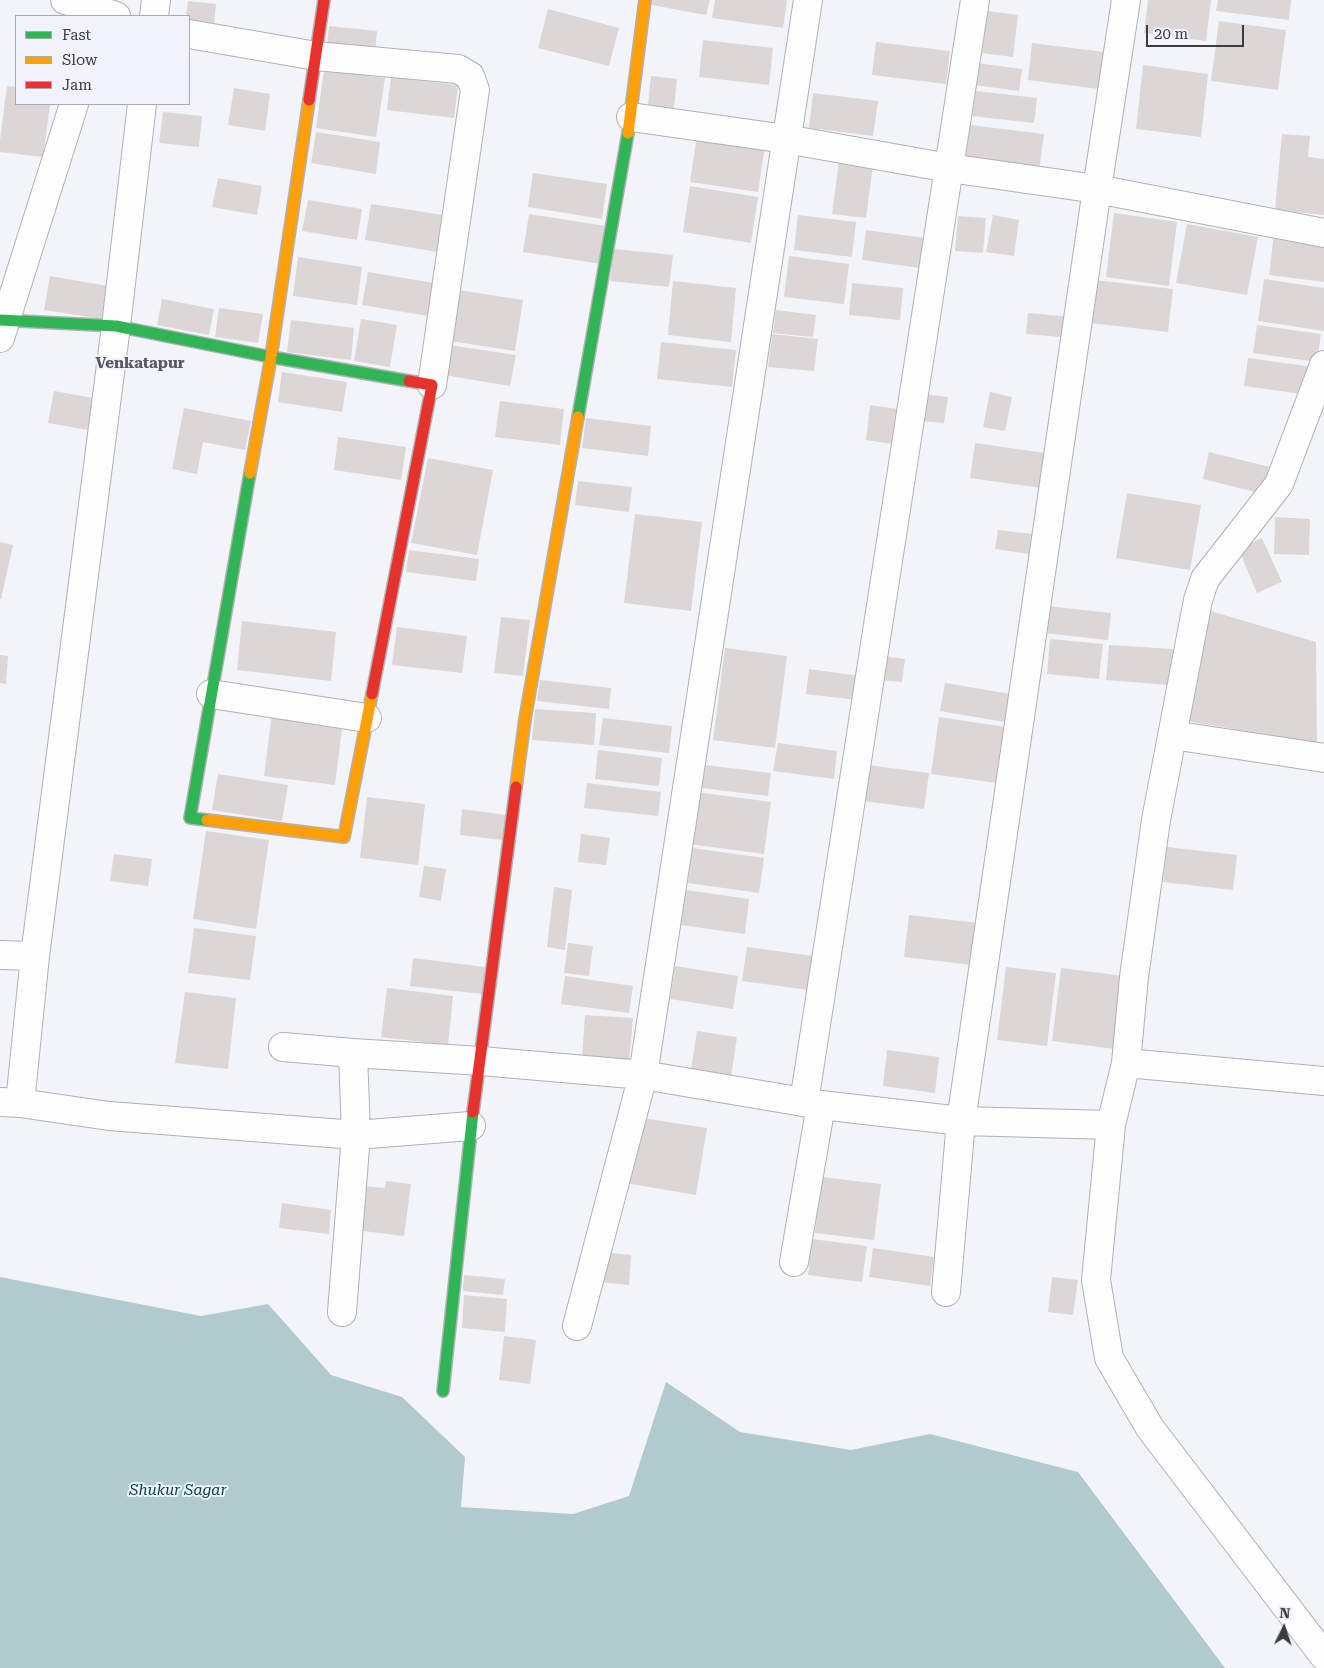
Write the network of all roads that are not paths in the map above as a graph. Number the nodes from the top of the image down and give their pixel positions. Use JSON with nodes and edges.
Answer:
{"nodes":[{"id":1,"x":65,"y":0,"type":"edge"},
{"id":2,"x":156,"y":0,"type":"edge"},
{"id":3,"x":324,"y":0,"type":"edge"},
{"id":4,"x":645,"y":0,"type":"edge"},
{"id":5,"x":808,"y":0,"type":"edge"},
{"id":6,"x":976,"y":0,"type":"edge"},
{"id":7,"x":1126,"y":0,"type":"edge"},
{"id":8,"x":106,"y":15,"type":"edge"},
{"id":9,"x":154,"y":15,"type":"edge"},
{"id":10,"x":190,"y":34,"type":"edge"},
{"id":11,"x":316,"y":56,"type":"junction"},
{"id":12,"x":74,"y":105,"type":"edge"},
{"id":13,"x":142,"y":105,"type":"edge"},
{"id":14,"x":631,"y":117,"type":"junction"},
{"id":15,"x":786,"y":140,"type":"junction"},
{"id":16,"x":948,"y":168,"type":"junction"},
{"id":17,"x":1096,"y":189,"type":"junction"},
{"id":18,"x":1324,"y":233,"type":"edge"},
{"id":19,"x":2,"y":326,"type":"edge"},
{"id":20,"x":116,"y":326,"type":"junction"},
{"id":21,"x":271,"y":357,"type":"junction"},
{"id":22,"x":1324,"y":365,"type":"edge"},
{"id":23,"x":432,"y":385,"type":"junction"},
{"id":24,"x":211,"y":694,"type":"junction"},
{"id":25,"x":367,"y":718,"type":"junction"},
{"id":26,"x":1172,"y":735,"type":"junction"},
{"id":27,"x":1324,"y":758,"type":"edge"},
{"id":28,"x":0,"y":955,"type":"edge"},
{"id":29,"x":35,"y":956,"type":"junction"},
{"id":30,"x":283,"y":1047,"type":"dead end"},
{"id":31,"x":353,"y":1053,"type":"junction"},
{"id":32,"x":481,"y":1061,"type":"junction"},
{"id":33,"x":1126,"y":1063,"type":"junction"},
{"id":34,"x":643,"y":1075,"type":"junction"},
{"id":35,"x":1324,"y":1081,"type":"edge"},
{"id":36,"x":10,"y":1103,"type":"edge"},
{"id":37,"x":812,"y":1103,"type":"junction"},
{"id":38,"x":961,"y":1121,"type":"junction"},
{"id":39,"x":1111,"y":1125,"type":"junction"},
{"id":40,"x":471,"y":1126,"type":"junction"},
{"id":41,"x":356,"y":1135,"type":"junction"},
{"id":42,"x":794,"y":1262,"type":"dead end"},
{"id":43,"x":946,"y":1292,"type":"dead end"},
{"id":44,"x":342,"y":1312,"type":"dead end"},
{"id":45,"x":577,"y":1326,"type":"dead end"},
{"id":46,"x":443,"y":1391,"type":"dead end"},
{"id":47,"x":1324,"y":1656,"type":"edge"}],
"edges":[{"from":1,"to":8,"type":"street"},
{"from":2,"to":9,"type":"street"},
{"from":3,"to":11,"type":"street"},
{"from":4,"to":14,"type":"street"},
{"from":5,"to":15,"type":"street"},
{"from":6,"to":16,"type":"street"},
{"from":7,"to":17,"type":"street"},
{"from":10,"to":11,"type":"street"},
{"from":11,"to":21,"type":"street"},
{"from":11,"to":23,"type":"street"},
{"from":12,"to":19,"type":"street"},
{"from":13,"to":20,"type":"street"},
{"from":14,"to":15,"type":"street"},
{"from":14,"to":32,"type":"street"},
{"from":15,"to":16,"type":"street"},
{"from":15,"to":34,"type":"street"},
{"from":16,"to":17,"type":"street"},
{"from":16,"to":37,"type":"street"},
{"from":17,"to":18,"type":"street"},
{"from":17,"to":38,"type":"street"},
{"from":19,"to":20,"type":"street"},
{"from":20,"to":21,"type":"street"},
{"from":20,"to":29,"type":"street"},
{"from":21,"to":23,"type":"street"},
{"from":21,"to":24,"type":"street"},
{"from":22,"to":26,"type":"street"},
{"from":23,"to":25,"type":"street"},
{"from":24,"to":25,"type":"street"},
{"from":24,"to":25,"type":"street"},
{"from":26,"to":27,"type":"street"},
{"from":26,"to":33,"type":"street"},
{"from":28,"to":29,"type":"street"},
{"from":29,"to":36,"type":"street"},
{"from":30,"to":31,"type":"street"},
{"from":31,"to":32,"type":"street"},
{"from":31,"to":41,"type":"street"},
{"from":32,"to":34,"type":"street"},
{"from":32,"to":40,"type":"street"},
{"from":33,"to":35,"type":"street"},
{"from":33,"to":39,"type":"street"},
{"from":34,"to":37,"type":"street"},
{"from":34,"to":45,"type":"street"},
{"from":36,"to":41,"type":"street"},
{"from":37,"to":38,"type":"street"},
{"from":37,"to":42,"type":"street"},
{"from":38,"to":39,"type":"street"},
{"from":38,"to":43,"type":"street"},
{"from":39,"to":47,"type":"street"},
{"from":40,"to":41,"type":"street"},
{"from":40,"to":46,"type":"street"},
{"from":41,"to":44,"type":"street"}]}
